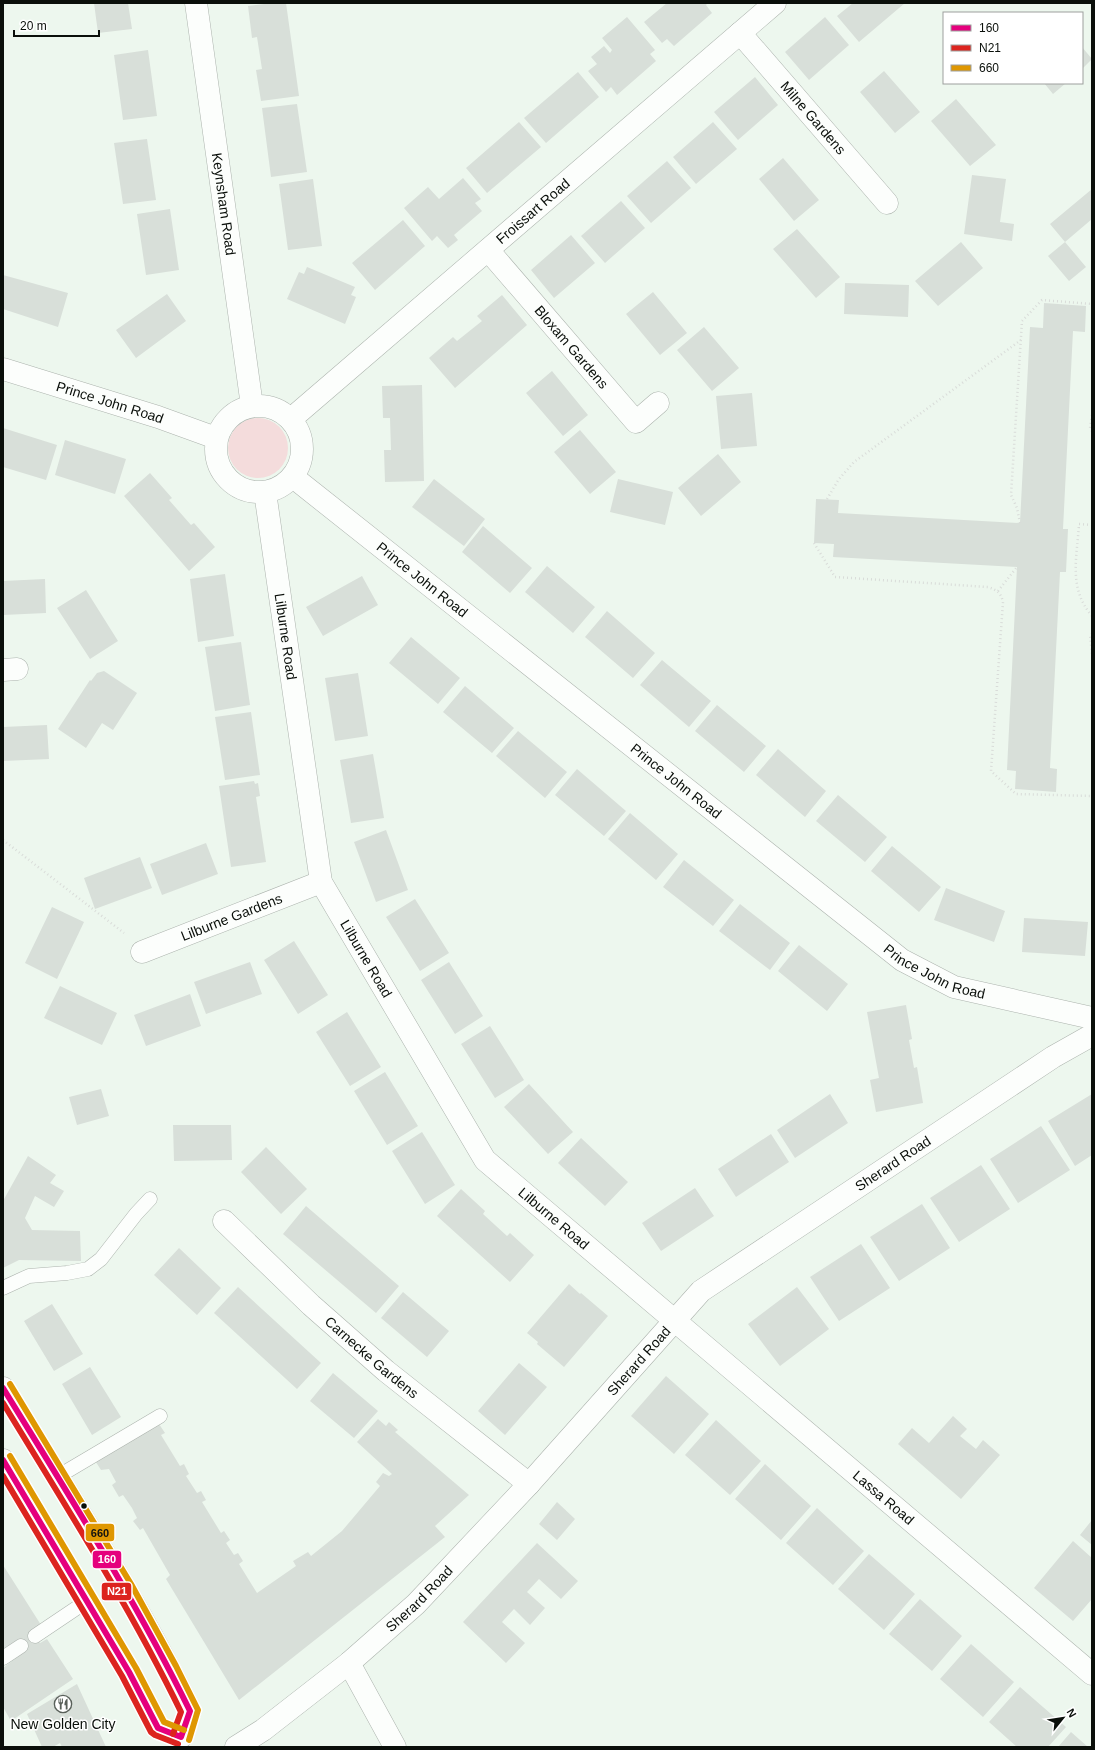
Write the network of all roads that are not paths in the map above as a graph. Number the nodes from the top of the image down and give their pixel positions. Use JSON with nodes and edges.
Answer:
{"nodes":[{"id":1,"x":196,"y":3,"type":"edge"},
{"id":2,"x":775,"y":3,"type":"edge"},
{"id":3,"x":740,"y":33,"type":"junction"},
{"id":4,"x":887,"y":202,"type":"dead end"},
{"id":5,"x":488,"y":250,"type":"junction"},
{"id":6,"x":3,"y":370,"type":"edge"},
{"id":7,"x":658,"y":403,"type":"dead end"},
{"id":8,"x":252,"y":406,"type":"junction"},
{"id":9,"x":292,"y":420,"type":"junction"},
{"id":10,"x":216,"y":438,"type":"junction"},
{"id":11,"x":293,"y":477,"type":"junction"},
{"id":12,"x":265,"y":492,"type":"junction"},
{"id":13,"x":322,"y":882,"type":"junction"},
{"id":14,"x":142,"y":952,"type":"dead end"},
{"id":15,"x":1092,"y":1018,"type":"edge"},
{"id":16,"x":1092,"y":1035,"type":"edge"},
{"id":17,"x":150,"y":1199,"type":"dead end"},
{"id":18,"x":224,"y":1221,"type":"dead end"},
{"id":19,"x":3,"y":1288,"type":"edge"},
{"id":20,"x":674,"y":1320,"type":"junction"},
{"id":21,"x":3,"y":1388,"type":"edge"},
{"id":22,"x":160,"y":1416,"type":"dead end"},
{"id":23,"x":3,"y":1460,"type":"edge"},
{"id":24,"x":57,"y":1477,"type":"junction"},
{"id":25,"x":529,"y":1484,"type":"junction"},
{"id":26,"x":87,"y":1600,"type":"junction"},
{"id":27,"x":35,"y":1636,"type":"dead end"},
{"id":28,"x":21,"y":1646,"type":"dead end"},
{"id":29,"x":3,"y":1658,"type":"edge"},
{"id":30,"x":349,"y":1663,"type":"junction"},
{"id":31,"x":1092,"y":1674,"type":"edge"},
{"id":32,"x":183,"y":1742,"type":"edge"},
{"id":33,"x":236,"y":1747,"type":"edge"},
{"id":34,"x":395,"y":1747,"type":"edge"}],
"edges":[{"from":1,"to":8,"type":"street","name":"Keynsham Road"},
{"from":2,"to":3,"type":"street","name":"Froissart Road"},
{"from":3,"to":4,"type":"street","name":"Milne Gardens"},
{"from":3,"to":5,"type":"street","name":"Froissart Road"},
{"from":5,"to":7,"type":"street","name":"Bloxam Gardens"},
{"from":5,"to":9,"type":"street","name":"Froissart Road"},
{"from":6,"to":10,"type":"street","name":"Prince John Road"},
{"from":8,"to":9,"type":"street"},
{"from":8,"to":10,"type":"street"},
{"from":9,"to":11,"type":"street"},
{"from":10,"to":12,"type":"street"},
{"from":11,"to":12,"type":"street"},
{"from":11,"to":15,"type":"street","name":"Prince John Road"},
{"from":12,"to":13,"type":"street","name":"Lilburne Road"},
{"from":13,"to":14,"type":"street","name":"Lilburne Gardens"},
{"from":13,"to":20,"type":"street","name":"Lilburne Road"},
{"from":16,"to":20,"type":"street","name":"Sherard Road"},
{"from":17,"to":19,"type":"lane"},
{"from":18,"to":25,"type":"street","name":"Carnecke Gardens"},
{"from":20,"to":25,"type":"street","name":"Sherard Road"},
{"from":20,"to":31,"type":"street","name":"Lassa Road"},
{"from":21,"to":24,"type":"street"},
{"from":22,"to":24,"type":"lane"},
{"from":23,"to":26,"type":"street"},
{"from":24,"to":32,"type":"street"},
{"from":25,"to":30,"type":"street","name":"Sherard Road"},
{"from":26,"to":27,"type":"lane"},
{"from":26,"to":32,"type":"street"},
{"from":28,"to":29,"type":"lane"},
{"from":30,"to":33,"type":"street","name":"Sherard Road"},
{"from":30,"to":34,"type":"street"}]}
